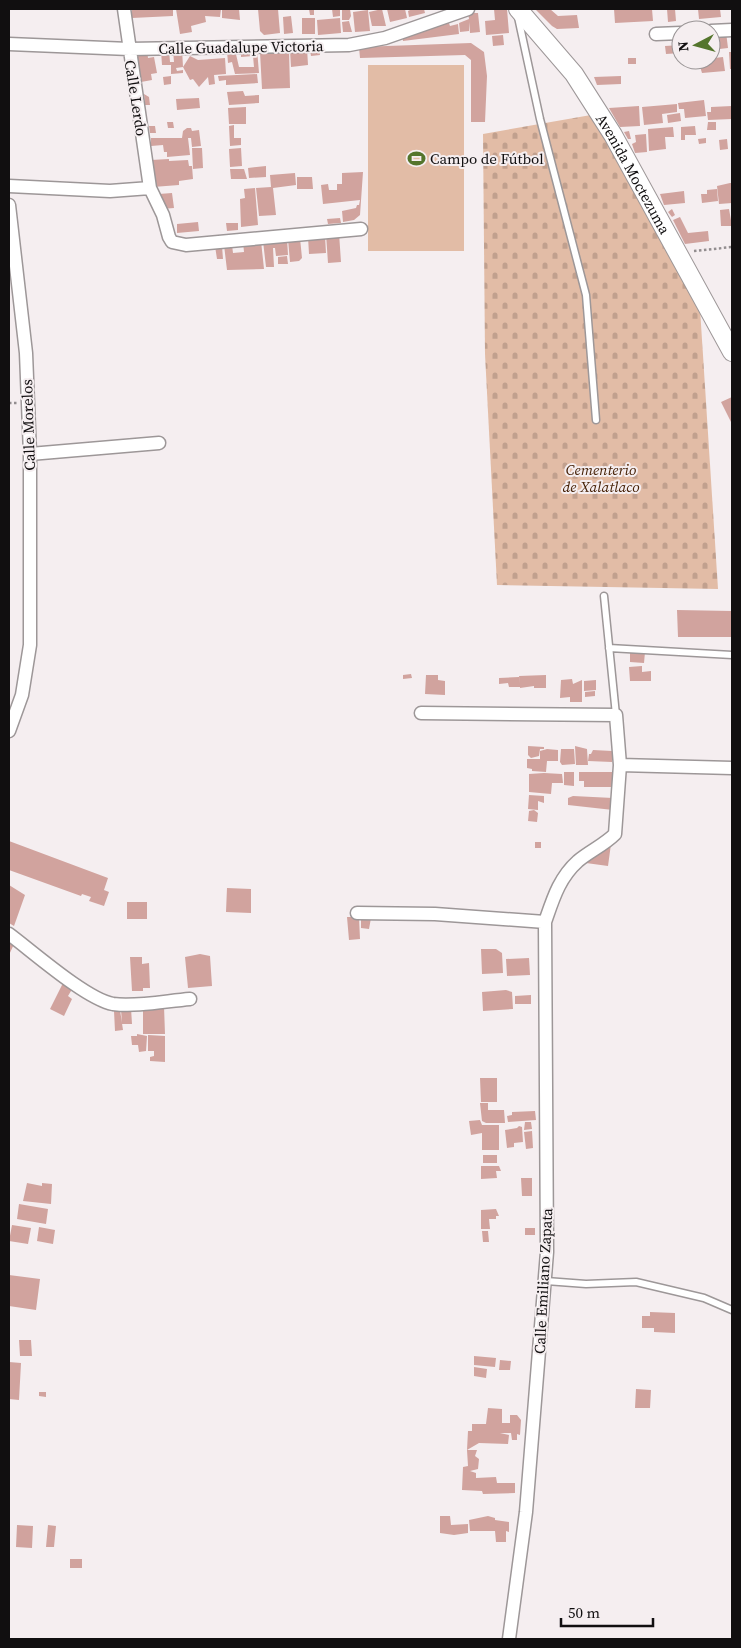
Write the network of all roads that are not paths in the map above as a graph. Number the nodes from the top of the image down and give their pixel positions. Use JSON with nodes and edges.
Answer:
{"nodes":[{"id":1,"x":124,"y":9,"type":"edge"},
{"id":2,"x":468,"y":9,"type":"edge"},
{"id":3,"x":517,"y":9,"type":"edge"},
{"id":4,"x":671,"y":33,"type":"edge"},
{"id":5,"x":656,"y":34,"type":"dead end"},
{"id":6,"x":9,"y":44,"type":"edge"},
{"id":7,"x":129,"y":49,"type":"junction"},
{"id":8,"x":9,"y":186,"type":"edge"},
{"id":9,"x":150,"y":188,"type":"junction"},
{"id":10,"x":9,"y":206,"type":"edge"},
{"id":11,"x":361,"y":229,"type":"dead end"},
{"id":12,"x":732,"y":352,"type":"edge"},
{"id":13,"x":596,"y":420,"type":"dead end"},
{"id":14,"x":159,"y":444,"type":"dead end"},
{"id":15,"x":30,"y":454,"type":"junction"},
{"id":16,"x":604,"y":596,"type":"dead end"},
{"id":17,"x":609,"y":648,"type":"junction"},
{"id":18,"x":732,"y":655,"type":"edge"},
{"id":19,"x":421,"y":713,"type":"dead end"},
{"id":20,"x":616,"y":715,"type":"junction"},
{"id":21,"x":9,"y":731,"type":"edge"},
{"id":22,"x":620,"y":765,"type":"junction"},
{"id":23,"x":732,"y":768,"type":"edge"},
{"id":24,"x":357,"y":913,"type":"dead end"},
{"id":25,"x":545,"y":922,"type":"junction"},
{"id":26,"x":9,"y":934,"type":"edge"},
{"id":27,"x":190,"y":999,"type":"dead end"},
{"id":28,"x":546,"y":1281,"type":"junction"},
{"id":29,"x":732,"y":1310,"type":"edge"},
{"id":30,"x":508,"y":1639,"type":"edge"}],
"edges":[{"from":1,"to":7,"type":"street","name":"Calle Lerdo"},
{"from":2,"to":7,"type":"street","name":"Calle Guadalupe Victoria"},
{"from":3,"to":12,"type":"main road","name":"Avenida Moctezuma"},
{"from":3,"to":13,"type":"lane"},
{"from":4,"to":5,"type":"street"},
{"from":6,"to":7,"type":"street","name":"Calle Guadalupe Victoria"},
{"from":7,"to":9,"type":"street","name":"Calle Lerdo"},
{"from":8,"to":9,"type":"street"},
{"from":9,"to":11,"type":"street","name":"Calle Lerdo"},
{"from":10,"to":15,"type":"street","name":"Calle Morelos"},
{"from":14,"to":15,"type":"street"},
{"from":15,"to":21,"type":"street","name":"Calle Morelos"},
{"from":16,"to":17,"type":"lane"},
{"from":17,"to":18,"type":"lane"},
{"from":17,"to":20,"type":"lane"},
{"from":19,"to":20,"type":"street"},
{"from":20,"to":22,"type":"street","name":"Calle Emiliano Zapata"},
{"from":22,"to":23,"type":"street"},
{"from":22,"to":25,"type":"street","name":"Calle Emiliano Zapata"},
{"from":24,"to":25,"type":"street"},
{"from":25,"to":28,"type":"street","name":"Calle Emiliano Zapata"},
{"from":26,"to":27,"type":"street"},
{"from":28,"to":29,"type":"lane"},
{"from":28,"to":30,"type":"street","name":"Calle Emiliano Zapata"}]}
